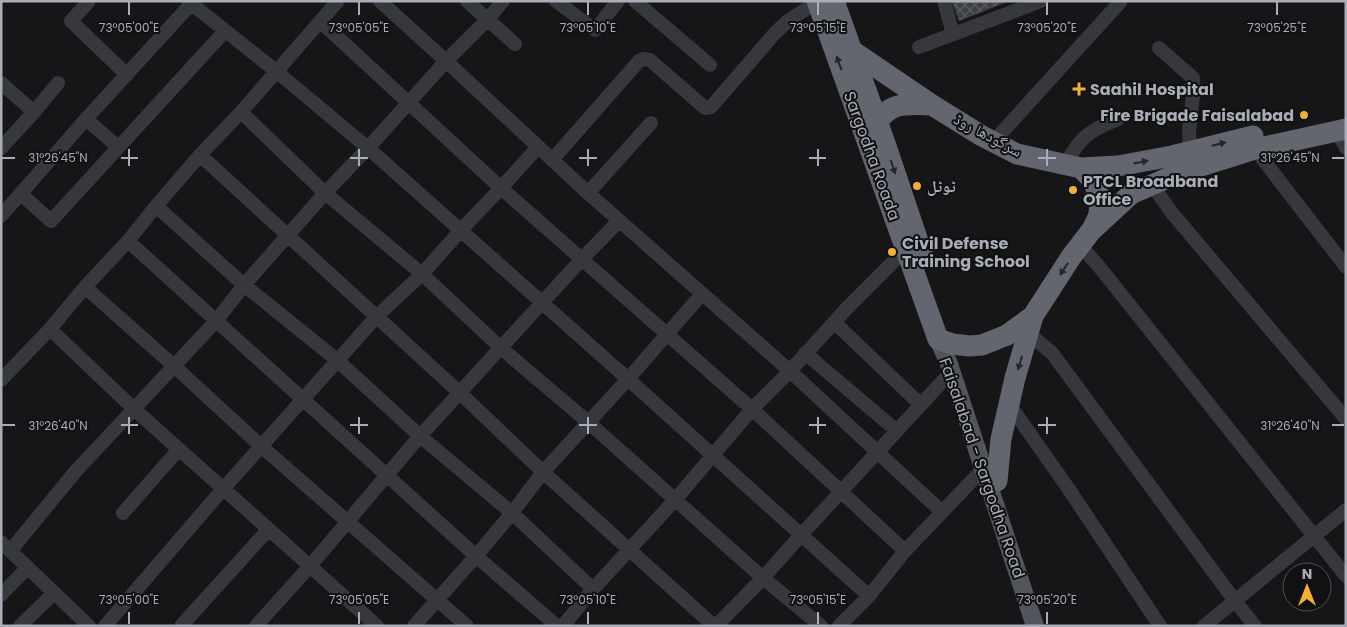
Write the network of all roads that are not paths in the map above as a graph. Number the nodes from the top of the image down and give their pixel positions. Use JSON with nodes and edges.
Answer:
{"nodes":[{"id":1,"x":89,"y":1,"type":"edge"},
{"id":2,"x":338,"y":1,"type":"edge"},
{"id":3,"x":380,"y":1,"type":"edge"},
{"id":4,"x":467,"y":1,"type":"edge"},
{"id":5,"x":503,"y":1,"type":"edge"},
{"id":6,"x":556,"y":1,"type":"edge"},
{"id":7,"x":618,"y":1,"type":"edge"},
{"id":8,"x":635,"y":1,"type":"edge"},
{"id":9,"x":834,"y":1,"type":"edge"},
{"id":10,"x":944,"y":1,"type":"edge"},
{"id":11,"x":1041,"y":1,"type":"edge"},
{"id":12,"x":1121,"y":1,"type":"edge"},
{"id":13,"x":817,"y":2,"type":"edge"},
{"id":14,"x":190,"y":3,"type":"edge"},
{"id":15,"x":488,"y":19,"type":"junction"},
{"id":16,"x":321,"y":22,"type":"junction"},
{"id":17,"x":225,"y":31,"type":"junction"},
{"id":18,"x":953,"y":34,"type":"junction"},
{"id":19,"x":515,"y":44,"type":"dead end"},
{"id":20,"x":919,"y":47,"type":"dead end"},
{"id":21,"x":1159,"y":48,"type":"dead end"},
{"id":22,"x":851,"y":50,"type":"junction"},
{"id":23,"x":446,"y":61,"type":"junction"},
{"id":24,"x":710,"y":65,"type":"dead end"},
{"id":25,"x":276,"y":71,"type":"junction"},
{"id":26,"x":128,"y":74,"type":"junction"},
{"id":27,"x":1,"y":83,"type":"edge"},
{"id":28,"x":58,"y":83,"type":"dead end"},
{"id":29,"x":409,"y":103,"type":"junction"},
{"id":30,"x":932,"y":105,"type":"junction"},
{"id":31,"x":34,"y":112,"type":"junction"},
{"id":32,"x":241,"y":112,"type":"junction"},
{"id":33,"x":86,"y":120,"type":"junction"},
{"id":34,"x":1118,"y":120,"type":"dead end"},
{"id":35,"x":877,"y":121,"type":"junction"},
{"id":36,"x":652,"y":123,"type":"dead end"},
{"id":37,"x":1344,"y":130,"type":"edge"},
{"id":38,"x":994,"y":141,"type":"junction"},
{"id":39,"x":867,"y":143,"type":"junction"},
{"id":40,"x":118,"y":147,"type":"junction"},
{"id":41,"x":538,"y":147,"type":"junction"},
{"id":42,"x":1,"y":148,"type":"edge"},
{"id":43,"x":368,"y":148,"type":"junction"},
{"id":44,"x":1255,"y":149,"type":"junction"},
{"id":45,"x":200,"y":155,"type":"junction"},
{"id":46,"x":552,"y":160,"type":"junction"},
{"id":47,"x":1180,"y":160,"type":"junction"},
{"id":48,"x":1073,"y":166,"type":"junction"},
{"id":49,"x":1152,"y":185,"type":"junction"},
{"id":50,"x":501,"y":188,"type":"junction"},
{"id":51,"x":325,"y":193,"type":"junction"},
{"id":52,"x":588,"y":193,"type":"junction"},
{"id":53,"x":21,"y":194,"type":"junction"},
{"id":54,"x":156,"y":206,"type":"junction"},
{"id":55,"x":1,"y":216,"type":"edge"},
{"id":56,"x":619,"y":221,"type":"junction"},
{"id":57,"x":461,"y":230,"type":"junction"},
{"id":58,"x":288,"y":235,"type":"junction"},
{"id":59,"x":1085,"y":238,"type":"junction"},
{"id":60,"x":128,"y":241,"type":"junction"},
{"id":61,"x":905,"y":250,"type":"junction"},
{"id":62,"x":582,"y":259,"type":"junction"},
{"id":63,"x":1346,"y":267,"type":"edge"},
{"id":64,"x":422,"y":274,"type":"junction"},
{"id":65,"x":244,"y":285,"type":"junction"},
{"id":66,"x":85,"y":287,"type":"junction"},
{"id":67,"x":702,"y":294,"type":"junction"},
{"id":68,"x":542,"y":303,"type":"junction"},
{"id":69,"x":377,"y":316,"type":"junction"},
{"id":70,"x":216,"y":321,"type":"junction"},
{"id":71,"x":834,"y":322,"type":"junction"},
{"id":72,"x":1031,"y":324,"type":"junction"},
{"id":73,"x":50,"y":329,"type":"junction"},
{"id":74,"x":666,"y":335,"type":"junction"},
{"id":75,"x":945,"y":342,"type":"junction"},
{"id":76,"x":502,"y":348,"type":"junction"},
{"id":77,"x":806,"y":353,"type":"junction"},
{"id":78,"x":337,"y":360,"type":"junction"},
{"id":79,"x":174,"y":366,"type":"junction"},
{"id":80,"x":790,"y":371,"type":"junction"},
{"id":81,"x":952,"y":372,"type":"junction"},
{"id":82,"x":628,"y":379,"type":"junction"},
{"id":83,"x":1,"y":380,"type":"edge"},
{"id":84,"x":460,"y":392,"type":"junction"},
{"id":85,"x":303,"y":400,"type":"junction"},
{"id":86,"x":1009,"y":404,"type":"junction"},
{"id":87,"x":921,"y":405,"type":"junction"},
{"id":88,"x":752,"y":409,"type":"junction"},
{"id":89,"x":134,"y":410,"type":"junction"},
{"id":90,"x":1346,"y":419,"type":"edge"},
{"id":91,"x":588,"y":422,"type":"junction"},
{"id":92,"x":897,"y":431,"type":"junction"},
{"id":93,"x":420,"y":436,"type":"junction"},
{"id":94,"x":261,"y":446,"type":"junction"},
{"id":95,"x":179,"y":449,"type":"junction"},
{"id":96,"x":878,"y":452,"type":"junction"},
{"id":97,"x":713,"y":456,"type":"junction"},
{"id":98,"x":543,"y":472,"type":"junction"},
{"id":99,"x":990,"y":474,"type":"junction"},
{"id":100,"x":387,"y":475,"type":"junction"},
{"id":101,"x":223,"y":489,"type":"junction"},
{"id":102,"x":841,"y":491,"type":"junction"},
{"id":103,"x":675,"y":500,"type":"junction"},
{"id":104,"x":1346,"y":510,"type":"edge"},
{"id":105,"x":122,"y":512,"type":"dead end"},
{"id":106,"x":942,"y":512,"type":"junction"},
{"id":107,"x":512,"y":513,"type":"junction"},
{"id":108,"x":347,"y":522,"type":"junction"},
{"id":109,"x":268,"y":530,"type":"junction"},
{"id":110,"x":801,"y":534,"type":"junction"},
{"id":111,"x":1315,"y":536,"type":"junction"},
{"id":112,"x":6,"y":546,"type":"edge"},
{"id":113,"x":629,"y":549,"type":"junction"},
{"id":114,"x":905,"y":552,"type":"junction"},
{"id":115,"x":476,"y":556,"type":"junction"},
{"id":116,"x":310,"y":566,"type":"junction"},
{"id":117,"x":28,"y":567,"type":"junction"},
{"id":118,"x":1346,"y":576,"type":"edge"},
{"id":119,"x":762,"y":578,"type":"junction"},
{"id":120,"x":593,"y":589,"type":"junction"},
{"id":121,"x":54,"y":593,"type":"junction"},
{"id":122,"x":1,"y":595,"type":"edge"},
{"id":123,"x":869,"y":596,"type":"junction"},
{"id":124,"x":437,"y":600,"type":"junction"},
{"id":125,"x":1235,"y":601,"type":"junction"},
{"id":126,"x":80,"y":623,"type":"edge"},
{"id":127,"x":20,"y":626,"type":"edge"},
{"id":128,"x":104,"y":626,"type":"edge"},
{"id":129,"x":181,"y":626,"type":"edge"},
{"id":130,"x":256,"y":626,"type":"edge"},
{"id":131,"x":376,"y":626,"type":"edge"},
{"id":132,"x":414,"y":626,"type":"edge"},
{"id":133,"x":467,"y":626,"type":"edge"},
{"id":134,"x":557,"y":626,"type":"edge"},
{"id":135,"x":563,"y":626,"type":"edge"},
{"id":136,"x":715,"y":626,"type":"edge"},
{"id":137,"x":821,"y":626,"type":"edge"},
{"id":138,"x":839,"y":626,"type":"edge"},
{"id":139,"x":1035,"y":626,"type":"edge"},
{"id":140,"x":1047,"y":626,"type":"edge"},
{"id":141,"x":1160,"y":626,"type":"edge"},
{"id":142,"x":1204,"y":626,"type":"edge"},
{"id":143,"x":1255,"y":626,"type":"edge"}],
"edges":[{"from":1,"to":26,"type":"street"},
{"from":2,"to":16,"type":"street"},
{"from":3,"to":23,"type":"street"},
{"from":4,"to":15,"type":"street"},
{"from":5,"to":15,"type":"street"},
{"from":6,"to":7,"type":"street"},
{"from":8,"to":24,"type":"street"},
{"from":9,"to":22,"type":"highway","name":"Sargodha Roada"},
{"from":10,"to":18,"type":"street"},
{"from":11,"to":18,"type":"street"},
{"from":12,"to":38,"type":"street"},
{"from":39,"to":13,"type":"highway","name":"Sargodha Roada","one_way":true},
{"from":13,"to":46,"type":"street"},
{"from":14,"to":17,"type":"street"},
{"from":14,"to":26,"type":"street"},
{"from":15,"to":19,"type":"street"},
{"from":15,"to":23,"type":"street"},
{"from":16,"to":25,"type":"street"},
{"from":16,"to":29,"type":"street"},
{"from":17,"to":25,"type":"street"},
{"from":17,"to":40,"type":"street"},
{"from":18,"to":20,"type":"street"},
{"from":21,"to":47,"type":"street"},
{"from":22,"to":30,"type":"highway","name":"سرگودھا روڈ"},
{"from":22,"to":35,"type":"highway","name":"Sargodha Roada"},
{"from":23,"to":29,"type":"street"},
{"from":23,"to":41,"type":"street"},
{"from":25,"to":32,"type":"street"},
{"from":25,"to":43,"type":"street"},
{"from":26,"to":33,"type":"street"},
{"from":27,"to":31,"type":"street"},
{"from":28,"to":31,"type":"street"},
{"from":29,"to":43,"type":"street"},
{"from":29,"to":50,"type":"street"},
{"from":30,"to":35,"type":"highway"},
{"from":30,"to":38,"type":"highway","name":"سرگودھا روڈ"},
{"from":31,"to":42,"type":"street"},
{"from":32,"to":45,"type":"street"},
{"from":32,"to":51,"type":"street"},
{"from":33,"to":40,"type":"street"},
{"from":33,"to":53,"type":"street"},
{"from":34,"to":48,"type":"street"},
{"from":35,"to":39,"type":"highway"},
{"from":35,"to":75,"type":"highway","name":"Sargodha Roada","one_way":true},
{"from":36,"to":52,"type":"street"},
{"from":37,"to":44,"type":"highway"},
{"from":47,"to":37,"type":"highway","one_way":true},
{"from":38,"to":48,"type":"highway","name":"سرگودھا روڈ"},
{"from":39,"to":61,"type":"highway","name":"Sargodha Roada"},
{"from":40,"to":53,"type":"street"},
{"from":41,"to":46,"type":"street"},
{"from":41,"to":50,"type":"street"},
{"from":43,"to":51,"type":"street"},
{"from":43,"to":57,"type":"street"},
{"from":44,"to":47,"type":"highway"},
{"from":44,"to":63,"type":"street"},
{"from":45,"to":54,"type":"street"},
{"from":45,"to":58,"type":"street"},
{"from":46,"to":52,"type":"street"},
{"from":48,"to":47,"type":"highway","name":"سرگودھا روڈ","one_way":true},
{"from":47,"to":49,"type":"highway"},
{"from":48,"to":59,"type":"highway"},
{"from":49,"to":59,"type":"highway"},
{"from":49,"to":90,"type":"street"},
{"from":50,"to":57,"type":"street"},
{"from":50,"to":62,"type":"street"},
{"from":51,"to":58,"type":"street"},
{"from":51,"to":64,"type":"street"},
{"from":52,"to":56,"type":"street"},
{"from":53,"to":55,"type":"street"},
{"from":54,"to":60,"type":"street"},
{"from":54,"to":65,"type":"street"},
{"from":56,"to":62,"type":"street"},
{"from":56,"to":67,"type":"street"},
{"from":57,"to":64,"type":"street"},
{"from":57,"to":68,"type":"street"},
{"from":58,"to":65,"type":"street"},
{"from":58,"to":69,"type":"street"},
{"from":59,"to":72,"type":"highway","one_way":true},
{"from":59,"to":111,"type":"street"},
{"from":60,"to":66,"type":"street"},
{"from":60,"to":70,"type":"street"},
{"from":61,"to":71,"type":"street"},
{"from":61,"to":75,"type":"highway","name":"Sargodha Roada"},
{"from":62,"to":68,"type":"street"},
{"from":62,"to":74,"type":"street"},
{"from":64,"to":69,"type":"street"},
{"from":64,"to":76,"type":"street"},
{"from":65,"to":70,"type":"street"},
{"from":65,"to":78,"type":"street"},
{"from":66,"to":73,"type":"street"},
{"from":66,"to":79,"type":"street"},
{"from":67,"to":74,"type":"street"},
{"from":67,"to":80,"type":"street"},
{"from":68,"to":76,"type":"street"},
{"from":68,"to":82,"type":"street"},
{"from":69,"to":78,"type":"street"},
{"from":69,"to":84,"type":"street"},
{"from":70,"to":79,"type":"street"},
{"from":70,"to":85,"type":"street"},
{"from":71,"to":77,"type":"street"},
{"from":71,"to":87,"type":"street"},
{"from":72,"to":75,"type":"highway"},
{"from":72,"to":86,"type":"highway","one_way":true},
{"from":72,"to":125,"type":"street"},
{"from":73,"to":83,"type":"street"},
{"from":73,"to":89,"type":"street"},
{"from":74,"to":82,"type":"street"},
{"from":74,"to":88,"type":"street"},
{"from":75,"to":81,"type":"main road","name":"Faisalabad - Sargodha Road"},
{"from":75,"to":99,"type":"main road","name":"Faisalabad - Sargodha Road"},
{"from":76,"to":84,"type":"street"},
{"from":76,"to":91,"type":"street"},
{"from":77,"to":80,"type":"street"},
{"from":77,"to":92,"type":"street"},
{"from":78,"to":85,"type":"street"},
{"from":78,"to":93,"type":"street"},
{"from":79,"to":89,"type":"street"},
{"from":79,"to":94,"type":"street"},
{"from":80,"to":88,"type":"street"},
{"from":80,"to":96,"type":"street"},
{"from":81,"to":87,"type":"street"},
{"from":81,"to":99,"type":"main road","name":"Faisalabad - Sargodha Road"},
{"from":82,"to":91,"type":"street"},
{"from":82,"to":97,"type":"street"},
{"from":84,"to":93,"type":"street"},
{"from":84,"to":98,"type":"street"},
{"from":85,"to":94,"type":"street"},
{"from":85,"to":100,"type":"street"},
{"from":86,"to":99,"type":"highway"},
{"from":86,"to":141,"type":"street"},
{"from":87,"to":92,"type":"street"},
{"from":88,"to":97,"type":"street"},
{"from":88,"to":102,"type":"street"},
{"from":89,"to":95,"type":"street"},
{"from":89,"to":112,"type":"street"},
{"from":91,"to":98,"type":"street"},
{"from":91,"to":103,"type":"street"},
{"from":92,"to":96,"type":"street"},
{"from":93,"to":100,"type":"street"},
{"from":93,"to":107,"type":"street"},
{"from":94,"to":101,"type":"street"},
{"from":94,"to":108,"type":"street"},
{"from":95,"to":101,"type":"street"},
{"from":95,"to":105,"type":"street"},
{"from":96,"to":102,"type":"street"},
{"from":96,"to":106,"type":"street"},
{"from":97,"to":103,"type":"street"},
{"from":97,"to":110,"type":"street"},
{"from":98,"to":107,"type":"street"},
{"from":98,"to":113,"type":"street"},
{"from":99,"to":106,"type":"street"},
{"from":99,"to":139,"type":"main road","name":"Faisalabad - Sargodha Road"},
{"from":99,"to":140,"type":"main road","name":"Faisalabad - Sargodha Road"},
{"from":100,"to":108,"type":"street"},
{"from":100,"to":115,"type":"street"},
{"from":101,"to":109,"type":"street"},
{"from":101,"to":128,"type":"street"},
{"from":102,"to":110,"type":"street"},
{"from":102,"to":114,"type":"street"},
{"from":103,"to":113,"type":"street"},
{"from":103,"to":119,"type":"street"},
{"from":104,"to":111,"type":"street"},
{"from":106,"to":114,"type":"street"},
{"from":107,"to":115,"type":"street"},
{"from":107,"to":120,"type":"street"},
{"from":108,"to":116,"type":"street"},
{"from":108,"to":124,"type":"street"},
{"from":109,"to":116,"type":"street"},
{"from":109,"to":129,"type":"street"},
{"from":110,"to":119,"type":"street"},
{"from":110,"to":123,"type":"street"},
{"from":111,"to":118,"type":"street"},
{"from":111,"to":125,"type":"street"},
{"from":112,"to":117,"type":"street"},
{"from":113,"to":120,"type":"street"},
{"from":113,"to":136,"type":"street"},
{"from":114,"to":123,"type":"street"},
{"from":115,"to":124,"type":"street"},
{"from":115,"to":134,"type":"street"},
{"from":116,"to":130,"type":"street"},
{"from":116,"to":131,"type":"street"},
{"from":117,"to":121,"type":"street"},
{"from":117,"to":122,"type":"street"},
{"from":119,"to":136,"type":"street"},
{"from":119,"to":137,"type":"street"},
{"from":120,"to":135,"type":"street"},
{"from":121,"to":126,"type":"street"},
{"from":121,"to":127,"type":"street"},
{"from":123,"to":138,"type":"street"},
{"from":124,"to":132,"type":"street"},
{"from":124,"to":133,"type":"street"},
{"from":125,"to":142,"type":"street"},
{"from":125,"to":143,"type":"street"}]}
